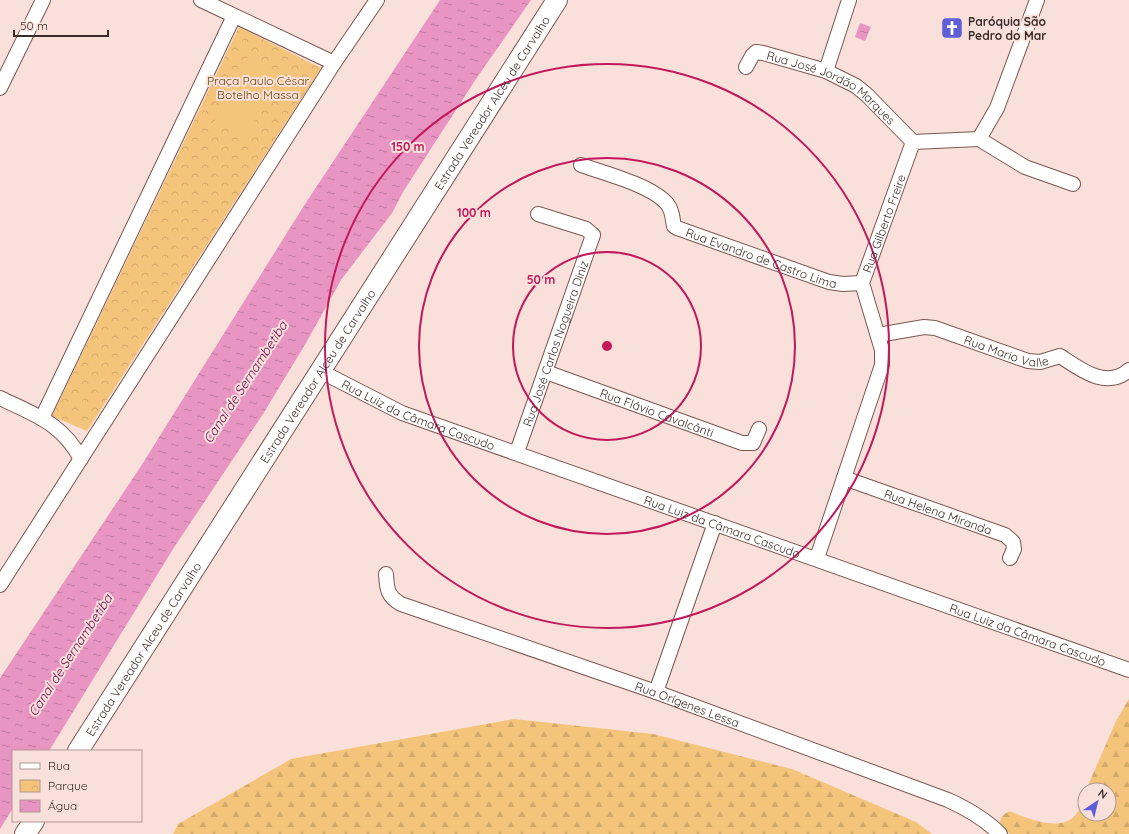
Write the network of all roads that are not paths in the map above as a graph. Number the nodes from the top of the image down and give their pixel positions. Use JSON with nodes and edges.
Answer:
{"nodes":[{"id":1,"x":43,"y":0,"type":"edge"},
{"id":2,"x":201,"y":0,"type":"edge"},
{"id":3,"x":377,"y":0,"type":"edge"},
{"id":4,"x":557,"y":0,"type":"edge"},
{"id":5,"x":849,"y":0,"type":"edge"},
{"id":6,"x":1037,"y":0,"type":"edge"},
{"id":7,"x":234,"y":16,"type":"junction"},
{"id":8,"x":334,"y":63,"type":"junction"},
{"id":9,"x":746,"y":67,"type":"dead end"},
{"id":10,"x":826,"y":71,"type":"junction"},
{"id":11,"x":0,"y":88,"type":"edge"},
{"id":12,"x":979,"y":139,"type":"junction"},
{"id":13,"x":913,"y":142,"type":"junction"},
{"id":14,"x":581,"y":165,"type":"dead end"},
{"id":15,"x":1073,"y":184,"type":"dead end"},
{"id":16,"x":538,"y":214,"type":"dead end"},
{"id":17,"x":862,"y":283,"type":"junction"},
{"id":18,"x":878,"y":335,"type":"junction"},
{"id":19,"x":1129,"y":370,"type":"edge"},
{"id":20,"x":320,"y":371,"type":"junction"},
{"id":21,"x":546,"y":372,"type":"junction"},
{"id":22,"x":0,"y":398,"type":"edge"},
{"id":23,"x":42,"y":418,"type":"junction"},
{"id":24,"x":759,"y":429,"type":"dead end"},
{"id":25,"x":517,"y":452,"type":"junction"},
{"id":26,"x":81,"y":459,"type":"junction"},
{"id":27,"x":844,"y":478,"type":"junction"},
{"id":28,"x":715,"y":523,"type":"junction"},
{"id":29,"x":817,"y":558,"type":"junction"},
{"id":30,"x":1010,"y":558,"type":"dead end"},
{"id":31,"x":386,"y":574,"type":"dead end"},
{"id":32,"x":0,"y":585,"type":"edge"},
{"id":33,"x":1129,"y":670,"type":"edge"},
{"id":34,"x":656,"y":692,"type":"junction"},
{"id":35,"x":79,"y":750,"type":"edge"},
{"id":36,"x":33,"y":822,"type":"edge"},
{"id":37,"x":25,"y":834,"type":"edge"},
{"id":38,"x":1000,"y":834,"type":"edge"}],
"edges":[{"from":1,"to":11,"type":"street"},
{"from":2,"to":7,"type":"street"},
{"from":3,"to":8,"type":"street"},
{"from":4,"to":20,"type":"street","name":"Estrada Vereador Alceu de Carvalho"},
{"from":5,"to":10,"type":"street"},
{"from":6,"to":12,"type":"street"},
{"from":7,"to":8,"type":"street"},
{"from":7,"to":23,"type":"street"},
{"from":8,"to":26,"type":"street"},
{"from":9,"to":10,"type":"street","name":"Rua José Jordão Marques"},
{"from":10,"to":13,"type":"street","name":"Rua José Jordão Marques"},
{"from":12,"to":13,"type":"street"},
{"from":12,"to":15,"type":"street"},
{"from":13,"to":17,"type":"street","name":"Rua Gilberto Freire"},
{"from":14,"to":17,"type":"street","name":"Rua Evandro de Castro Lima"},
{"from":16,"to":21,"type":"street","name":"Rua José Carlos Nogueira Diniz"},
{"from":17,"to":18,"type":"street","name":"Rua Gilberto Freire"},
{"from":18,"to":19,"type":"street","name":"Rua Mario Valle"},
{"from":18,"to":27,"type":"street","name":"Rua Gilberto Freire"},
{"from":20,"to":25,"type":"street","name":"Rua Luiz da Câmara Cascudo"},
{"from":20,"to":35,"type":"street","name":"Estrada Vereador Alceu de Carvalho"},
{"from":21,"to":24,"type":"street","name":"Rua Flávio Cavalcânti"},
{"from":21,"to":25,"type":"street","name":"Rua José Carlos Nogueira Diniz"},
{"from":22,"to":23,"type":"street"},
{"from":23,"to":26,"type":"street"},
{"from":25,"to":28,"type":"street","name":"Rua Luiz da Câmara Cascudo"},
{"from":26,"to":32,"type":"street"},
{"from":27,"to":29,"type":"street","name":"Rua Gilberto Freire"},
{"from":27,"to":30,"type":"street","name":"Rua Helena Miranda"},
{"from":28,"to":29,"type":"street","name":"Rua Luiz da Câmara Cascudo"},
{"from":28,"to":34,"type":"street"},
{"from":29,"to":33,"type":"street","name":"Rua Luiz da Câmara Cascudo"},
{"from":31,"to":34,"type":"street","name":"Rua Orígenes Lessa"},
{"from":34,"to":38,"type":"street","name":"Rua Orígenes Lessa"},
{"from":36,"to":37,"type":"street"}]}
